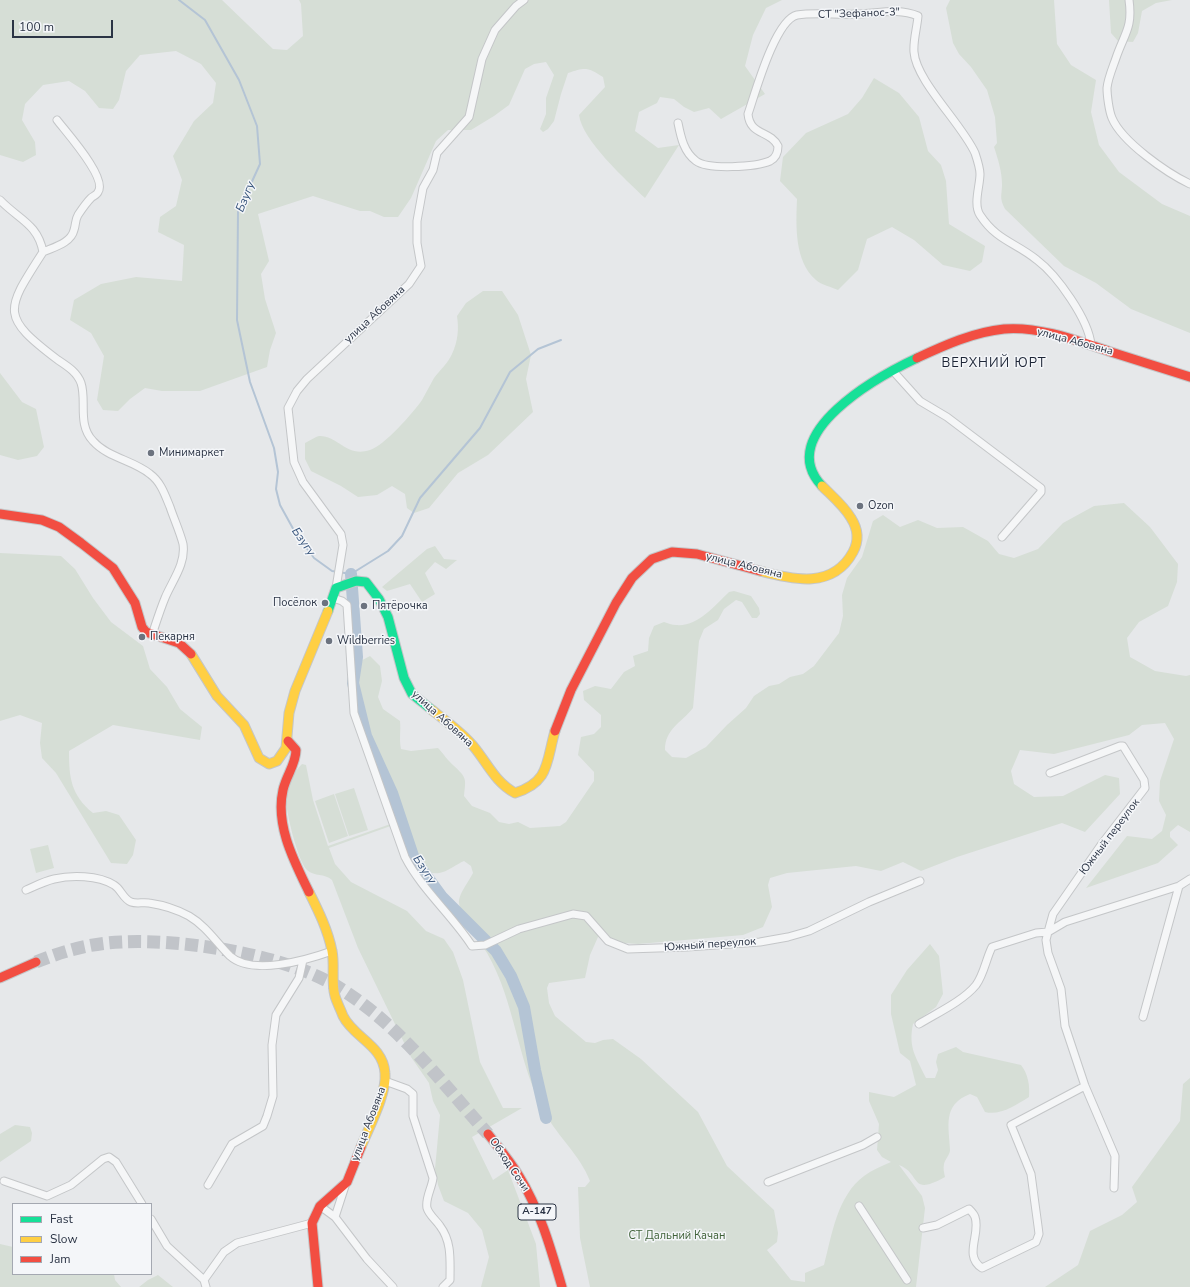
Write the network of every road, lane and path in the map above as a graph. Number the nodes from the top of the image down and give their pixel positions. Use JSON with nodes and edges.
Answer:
{"nodes":[{"id":1,"x":524,"y":0,"type":"edge"},
{"id":2,"x":1129,"y":0,"type":"edge"},
{"id":3,"x":57,"y":120,"type":"dead end"},
{"id":4,"x":678,"y":123,"type":"dead end"},
{"id":5,"x":1190,"y":184,"type":"edge"},
{"id":6,"x":0,"y":200,"type":"edge"},
{"id":7,"x":44,"y":252,"type":"junction"},
{"id":8,"x":1091,"y":345,"type":"junction"},
{"id":9,"x":893,"y":371,"type":"junction"},
{"id":10,"x":1190,"y":377,"type":"edge"},
{"id":11,"x":0,"y":514,"type":"edge"},
{"id":12,"x":1002,"y":537,"type":"dead end"},
{"id":13,"x":336,"y":588,"type":"junction"},
{"id":14,"x":333,"y":598,"type":"junction"},
{"id":15,"x":152,"y":635,"type":"junction"},
{"id":16,"x":288,"y":741,"type":"junction"},
{"id":17,"x":1050,"y":773,"type":"dead end"},
{"id":18,"x":1190,"y":879,"type":"edge"},
{"id":19,"x":920,"y":880,"type":"dead end"},
{"id":20,"x":1179,"y":886,"type":"junction"},
{"id":21,"x":26,"y":890,"type":"dead end"},
{"id":22,"x":1048,"y":932,"type":"junction"},
{"id":23,"x":332,"y":951,"type":"junction"},
{"id":24,"x":303,"y":960,"type":"junction"},
{"id":25,"x":36,"y":962,"type":"tunnel mouth"},
{"id":26,"x":0,"y":978,"type":"edge"},
{"id":27,"x":1143,"y":1017,"type":"dead end"},
{"id":28,"x":919,"y":1024,"type":"dead end"},
{"id":29,"x":385,"y":1081,"type":"junction"},
{"id":30,"x":1085,"y":1086,"type":"junction"},
{"id":31,"x":488,"y":1134,"type":"tunnel mouth"},
{"id":32,"x":877,"y":1137,"type":"dead end"},
{"id":33,"x":4,"y":1181,"type":"dead end"},
{"id":34,"x":346,"y":1182,"type":"junction"},
{"id":35,"x":768,"y":1182,"type":"dead end"},
{"id":36,"x":208,"y":1185,"type":"dead end"},
{"id":37,"x":1114,"y":1188,"type":"dead end"},
{"id":38,"x":141,"y":1203,"type":"edge"},
{"id":39,"x":320,"y":1206,"type":"junction"},
{"id":40,"x":859,"y":1206,"type":"dead end"},
{"id":41,"x":334,"y":1217,"type":"junction"},
{"id":42,"x":152,"y":1221,"type":"edge"},
{"id":43,"x":312,"y":1223,"type":"junction"},
{"id":44,"x":923,"y":1228,"type":"dead end"},
{"id":45,"x":907,"y":1280,"type":"dead end"},
{"id":46,"x":205,"y":1284,"type":"edge"},
{"id":47,"x":318,"y":1287,"type":"edge"},
{"id":48,"x":393,"y":1287,"type":"edge"},
{"id":49,"x":443,"y":1287,"type":"edge"},
{"id":50,"x":562,"y":1287,"type":"edge"}],
"edges":[{"from":1,"to":13,"type":"street","name":"улица Абовяна"},
{"from":2,"to":5,"type":"street"},
{"from":3,"to":7,"type":"street"},
{"from":4,"to":8,"type":"street","name":"СТ \"Зефанос-3\""},
{"from":6,"to":7,"type":"street"},
{"from":7,"to":15,"type":"street"},
{"from":8,"to":9,"type":"main road","name":"улица Абовяна"},
{"from":8,"to":10,"type":"main road","name":"улица Абовяна"},
{"from":9,"to":12,"type":"street"},
{"from":9,"to":13,"type":"main road","name":"улица Абовяна"},
{"from":11,"to":15,"type":"main road"},
{"from":13,"to":14,"type":"main road","name":"улица Абовяна"},
{"from":14,"to":16,"type":"main road","name":"улица Абовяна"},
{"from":14,"to":19,"type":"street","name":"Южный переулок"},
{"from":15,"to":16,"type":"main road","name":"улица Абовяна"},
{"from":16,"to":23,"type":"main road","name":"улица Абовяна"},
{"from":17,"to":22,"type":"street","name":"Южный переулок"},
{"from":18,"to":20,"type":"street"},
{"from":20,"to":22,"type":"street"},
{"from":20,"to":27,"type":"street"},
{"from":21,"to":24,"type":"street"},
{"from":22,"to":28,"type":"street"},
{"from":22,"to":30,"type":"street","name":"Южный переулок"},
{"from":23,"to":24,"type":"street"},
{"from":23,"to":29,"type":"main road","name":"улица Абовяна"},
{"from":24,"to":36,"type":"street"},
{"from":25,"to":26,"type":"main road"},
{"from":29,"to":34,"type":"main road","name":"улица Абовяна"},
{"from":29,"to":49,"type":"street"},
{"from":30,"to":37,"type":"street","name":"Южный переулок"},
{"from":30,"to":44,"type":"street"},
{"from":31,"to":50,"type":"main road","name":"Обход Сочи","number":"А-147"},
{"from":32,"to":35,"type":"street"},
{"from":33,"to":38,"type":"street"},
{"from":34,"to":39,"type":"main road","name":"улица Абовяна"},
{"from":34,"to":41,"type":"street"},
{"from":39,"to":41,"type":"street"},
{"from":39,"to":43,"type":"main road","name":"улица Абовяна"},
{"from":40,"to":45,"type":"street"},
{"from":41,"to":48,"type":"street"},
{"from":42,"to":46,"type":"street"},
{"from":43,"to":46,"type":"street"},
{"from":43,"to":47,"type":"main road"}]}
